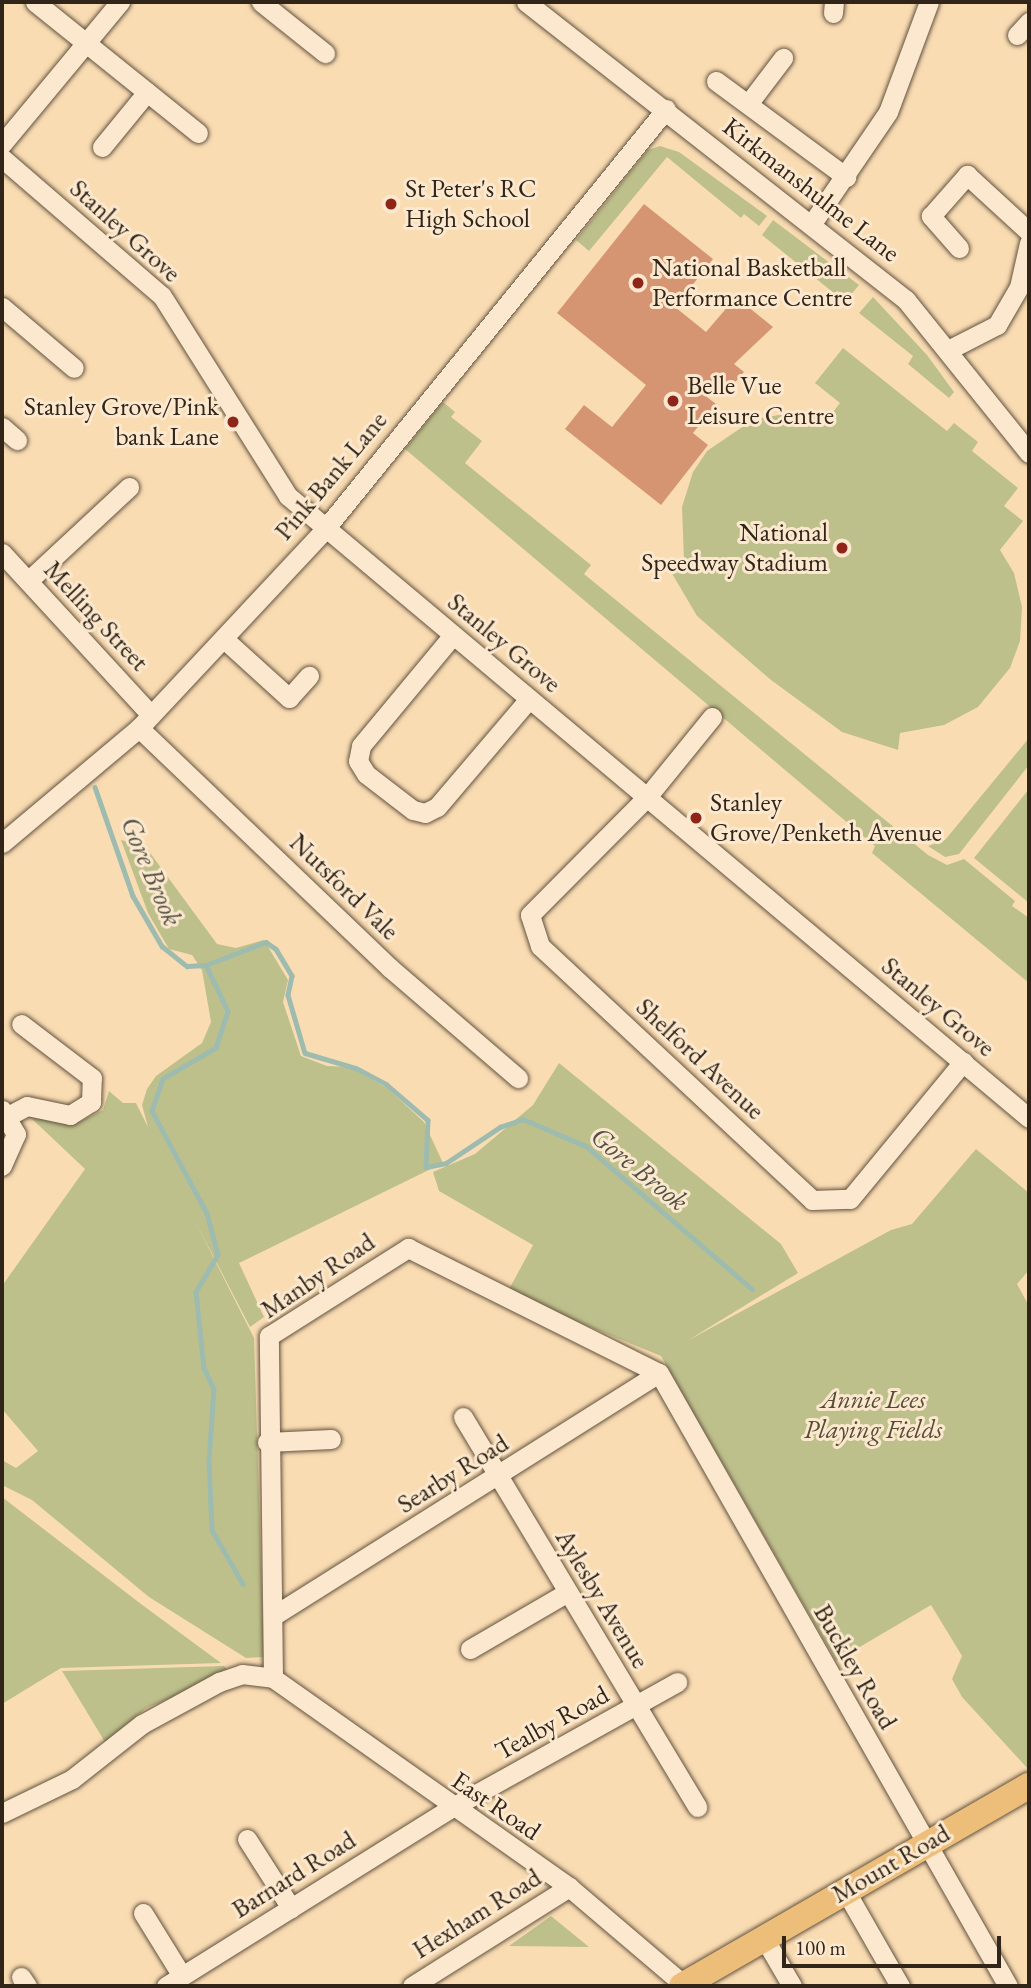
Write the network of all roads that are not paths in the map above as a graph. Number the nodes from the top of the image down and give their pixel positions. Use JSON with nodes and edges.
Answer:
{"nodes":[{"id":1,"x":35,"y":2,"type":"edge"},
{"id":2,"x":120,"y":2,"type":"edge"},
{"id":3,"x":261,"y":2,"type":"edge"},
{"id":4,"x":526,"y":2,"type":"edge"},
{"id":5,"x":929,"y":2,"type":"edge"},
{"id":6,"x":86,"y":43,"type":"junction"},
{"id":7,"x":325,"y":53,"type":"dead end"},
{"id":8,"x":782,"y":58,"type":"dead end"},
{"id":9,"x":716,"y":81,"type":"dead end"},
{"id":10,"x":147,"y":92,"type":"junction"},
{"id":11,"x":748,"y":104,"type":"junction"},
{"id":12,"x":666,"y":109,"type":"junction"},
{"id":13,"x":198,"y":133,"type":"dead end"},
{"id":14,"x":2,"y":144,"type":"edge"},
{"id":15,"x":102,"y":148,"type":"dead end"},
{"id":16,"x":2,"y":158,"type":"edge"},
{"id":17,"x":846,"y":177,"type":"junction"},
{"id":18,"x":813,"y":222,"type":"junction"},
{"id":19,"x":1029,"y":232,"type":"edge"},
{"id":20,"x":1029,"y":243,"type":"edge"},
{"id":21,"x":959,"y":248,"type":"dead end"},
{"id":22,"x":2,"y":307,"type":"edge"},
{"id":23,"x":950,"y":349,"type":"junction"},
{"id":24,"x":74,"y":369,"type":"dead end"},
{"id":25,"x":2,"y":427,"type":"edge"},
{"id":26,"x":17,"y":440,"type":"dead end"},
{"id":27,"x":1029,"y":453,"type":"edge"},
{"id":28,"x":130,"y":487,"type":"dead end"},
{"id":29,"x":325,"y":528,"type":"junction"},
{"id":30,"x":2,"y":553,"type":"edge"},
{"id":31,"x":28,"y":581,"type":"junction"},
{"id":32,"x":453,"y":635,"type":"junction"},
{"id":33,"x":224,"y":639,"type":"junction"},
{"id":34,"x":309,"y":676,"type":"dead end"},
{"id":35,"x":529,"y":699,"type":"junction"},
{"id":36,"x":712,"y":717,"type":"dead end"},
{"id":37,"x":145,"y":721,"type":"junction"},
{"id":38,"x":647,"y":797,"type":"junction"},
{"id":39,"x":4,"y":838,"type":"edge"},
{"id":40,"x":21,"y":1024,"type":"dead end"},
{"id":41,"x":962,"y":1062,"type":"junction"},
{"id":42,"x":518,"y":1078,"type":"dead end"},
{"id":43,"x":5,"y":1113,"type":"edge"},
{"id":44,"x":1029,"y":1118,"type":"edge"},
{"id":45,"x":2,"y":1166,"type":"edge"},
{"id":46,"x":659,"y":1373,"type":"junction"},
{"id":47,"x":463,"y":1417,"type":"dead end"},
{"id":48,"x":331,"y":1439,"type":"dead end"},
{"id":49,"x":268,"y":1442,"type":"junction"},
{"id":50,"x":499,"y":1478,"type":"junction"},
{"id":51,"x":568,"y":1592,"type":"junction"},
{"id":52,"x":273,"y":1616,"type":"junction"},
{"id":53,"x":470,"y":1649,"type":"dead end"},
{"id":54,"x":273,"y":1678,"type":"junction"},
{"id":55,"x":677,"y":1682,"type":"dead end"},
{"id":56,"x":636,"y":1707,"type":"junction"},
{"id":57,"x":1029,"y":1786,"type":"edge"},
{"id":58,"x":697,"y":1807,"type":"dead end"},
{"id":59,"x":451,"y":1808,"type":"junction"},
{"id":60,"x":2,"y":1813,"type":"edge"},
{"id":61,"x":247,"y":1839,"type":"dead end"},
{"id":62,"x":926,"y":1844,"type":"junction"},
{"id":63,"x":569,"y":1887,"type":"junction"},
{"id":64,"x":845,"y":1890,"type":"junction"},
{"id":65,"x":291,"y":1908,"type":"junction"},
{"id":66,"x":143,"y":1913,"type":"dead end"},
{"id":67,"x":764,"y":1938,"type":"junction"},
{"id":68,"x":174,"y":1981,"type":"edge"},
{"id":69,"x":683,"y":1985,"type":"edge"},
{"id":70,"x":412,"y":1986,"type":"edge"},
{"id":71,"x":792,"y":1986,"type":"edge"},
{"id":72,"x":900,"y":1986,"type":"edge"},
{"id":73,"x":1008,"y":1986,"type":"edge"}],
"edges":[{"from":1,"to":6,"type":"street"},
{"from":2,"to":6,"type":"street"},
{"from":3,"to":7,"type":"street"},
{"from":4,"to":12,"type":"street","name":"Kirkmanshulme Lane"},
{"from":5,"to":17,"type":"street"},
{"from":6,"to":10,"type":"street"},
{"from":6,"to":14,"type":"street"},
{"from":8,"to":11,"type":"street"},
{"from":9,"to":11,"type":"street"},
{"from":10,"to":13,"type":"street"},
{"from":10,"to":15,"type":"street"},
{"from":11,"to":17,"type":"street"},
{"from":12,"to":18,"type":"street","name":"Kirkmanshulme Lane"},
{"from":12,"to":29,"type":"street","name":"Pink Bank Lane"},
{"from":16,"to":29,"type":"street","name":"Stanley Grove"},
{"from":17,"to":18,"type":"street"},
{"from":18,"to":23,"type":"street","name":"Kirkmanshulme Lane"},
{"from":19,"to":21,"type":"street"},
{"from":20,"to":23,"type":"street"},
{"from":22,"to":24,"type":"street"},
{"from":23,"to":27,"type":"street","name":"Kirkmanshulme Lane"},
{"from":25,"to":26,"type":"street"},
{"from":28,"to":31,"type":"street"},
{"from":29,"to":32,"type":"street","name":"Stanley Grove"},
{"from":29,"to":33,"type":"street","name":"Pink Bank Lane"},
{"from":30,"to":31,"type":"street","name":"Melling Street"},
{"from":31,"to":37,"type":"street","name":"Melling Street"},
{"from":32,"to":35,"type":"street","name":"Stanley Grove"},
{"from":32,"to":35,"type":"street"},
{"from":33,"to":34,"type":"street"},
{"from":33,"to":37,"type":"street","name":"Pink Bank Lane"},
{"from":35,"to":38,"type":"street","name":"Stanley Grove"},
{"from":36,"to":38,"type":"street"},
{"from":37,"to":39,"type":"street","name":"Pink Bank Lane"},
{"from":37,"to":42,"type":"street","name":"Nutsford Vale"},
{"from":38,"to":41,"type":"street","name":"Stanley Grove"},
{"from":38,"to":41,"type":"street","name":"Shelford Avenue"},
{"from":40,"to":43,"type":"street"},
{"from":41,"to":44,"type":"street","name":"Stanley Grove"},
{"from":43,"to":45,"type":"street"},
{"from":46,"to":49,"type":"street","name":"Manby Road"},
{"from":46,"to":50,"type":"street","name":"Searby Road"},
{"from":46,"to":62,"type":"street","name":"Buckley Road"},
{"from":47,"to":50,"type":"street","name":"Aylesby Avenue"},
{"from":48,"to":49,"type":"street"},
{"from":49,"to":52,"type":"street","name":"Manby Road"},
{"from":50,"to":51,"type":"street","name":"Aylesby Avenue"},
{"from":50,"to":52,"type":"street","name":"Searby Road"},
{"from":51,"to":53,"type":"street"},
{"from":51,"to":56,"type":"street","name":"Aylesby Avenue"},
{"from":52,"to":54,"type":"street","name":"Manby Road"},
{"from":54,"to":59,"type":"street","name":"East Road"},
{"from":54,"to":60,"type":"street"},
{"from":55,"to":56,"type":"street","name":"Tealby Road"},
{"from":56,"to":58,"type":"street","name":"Aylesby Avenue"},
{"from":56,"to":59,"type":"street","name":"Tealby Road"},
{"from":57,"to":62,"type":"main road","name":"Mount Road"},
{"from":59,"to":63,"type":"street","name":"East Road"},
{"from":59,"to":65,"type":"street","name":"Barnard Road"},
{"from":61,"to":65,"type":"street"},
{"from":62,"to":64,"type":"main road","name":"Mount Road"},
{"from":62,"to":73,"type":"street","name":"Buckley Road"},
{"from":63,"to":69,"type":"street","name":"East Road"},
{"from":63,"to":70,"type":"street","name":"Hexham Road"},
{"from":64,"to":67,"type":"main road","name":"Mount Road"},
{"from":64,"to":72,"type":"street"},
{"from":65,"to":68,"type":"street","name":"Barnard Road"},
{"from":66,"to":68,"type":"street"},
{"from":67,"to":69,"type":"main road","name":"Mount Road"},
{"from":67,"to":71,"type":"street"}]}
